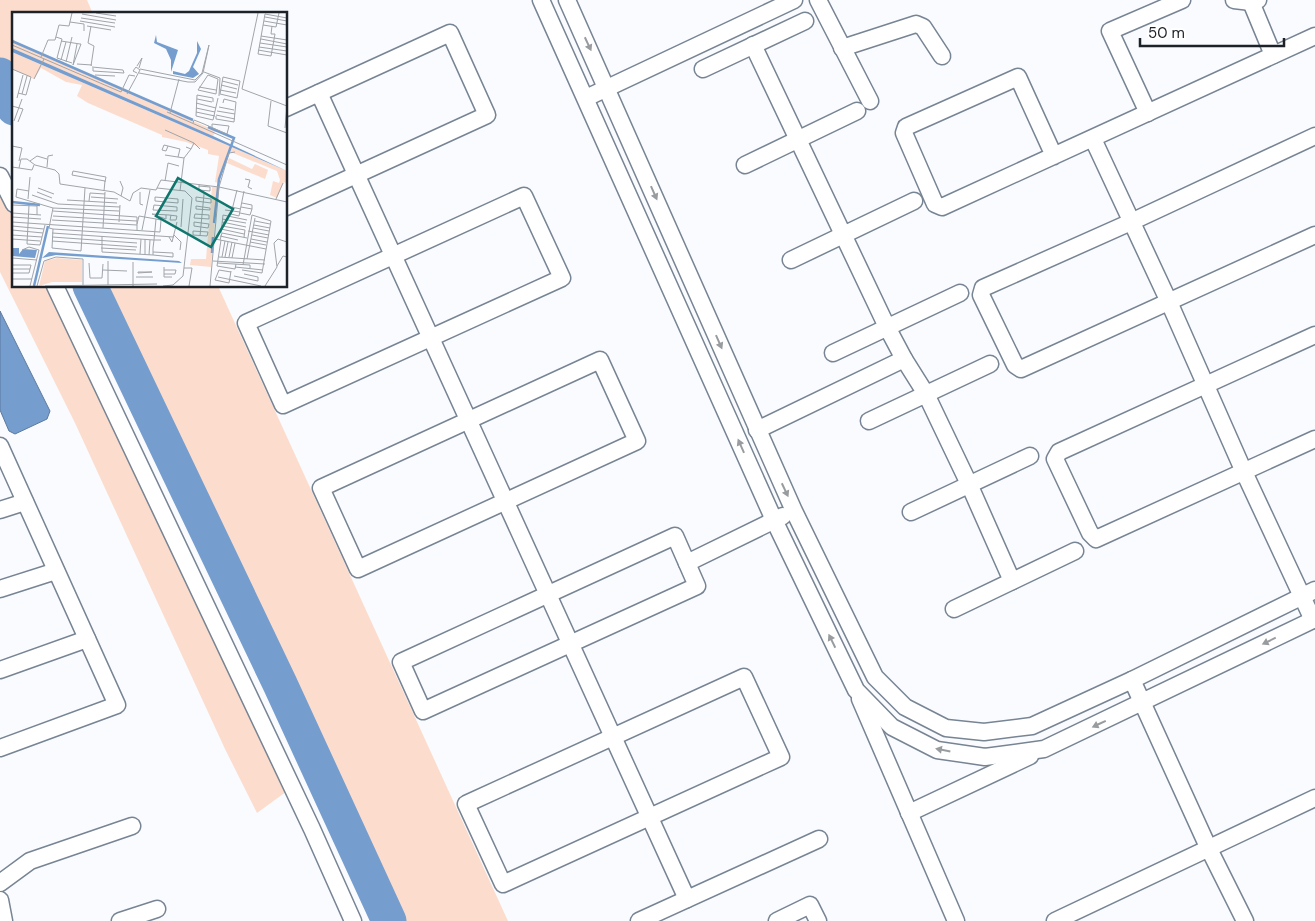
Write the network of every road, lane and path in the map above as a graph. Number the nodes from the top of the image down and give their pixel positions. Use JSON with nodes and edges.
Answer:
{"nodes":[{"id":1,"x":541,"y":0,"type":"edge"},
{"id":2,"x":567,"y":0,"type":"edge"},
{"id":3,"x":794,"y":0,"type":"edge"},
{"id":4,"x":818,"y":0,"type":"edge"},
{"id":5,"x":1182,"y":0,"type":"edge"},
{"id":6,"x":1234,"y":0,"type":"edge"},
{"id":7,"x":1255,"y":1,"type":"edge"},
{"id":8,"x":805,"y":21,"type":"dead end"},
{"id":9,"x":1315,"y":36,"type":"edge"},
{"id":10,"x":753,"y":45,"type":"junction"},
{"id":11,"x":842,"y":48,"type":"junction"},
{"id":12,"x":1273,"y":55,"type":"junction"},
{"id":13,"x":942,"y":56,"type":"dead end"},
{"id":14,"x":703,"y":69,"type":"dead end"},
{"id":15,"x":607,"y":87,"type":"junction"},
{"id":16,"x":319,"y":93,"type":"junction"},
{"id":17,"x":586,"y":98,"type":"junction"},
{"id":18,"x":288,"y":107,"type":"edge"},
{"id":19,"x":1148,"y":112,"type":"junction"},
{"id":20,"x":1315,"y":136,"type":"edge"},
{"id":21,"x":1093,"y":139,"type":"junction"},
{"id":22,"x":797,"y":140,"type":"junction"},
{"id":23,"x":1054,"y":156,"type":"junction"},
{"id":24,"x":745,"y":165,"type":"dead end"},
{"id":25,"x":356,"y":174,"type":"junction"},
{"id":26,"x":2,"y":184,"type":"edge"},
{"id":27,"x":12,"y":201,"type":"edge"},
{"id":28,"x":914,"y":201,"type":"dead end"},
{"id":29,"x":288,"y":206,"type":"edge"},
{"id":30,"x":1131,"y":222,"type":"junction"},
{"id":31,"x":842,"y":235,"type":"junction"},
{"id":32,"x":1315,"y":235,"type":"edge"},
{"id":33,"x":394,"y":256,"type":"junction"},
{"id":34,"x":791,"y":260,"type":"dead end"},
{"id":35,"x":55,"y":288,"type":"edge"},
{"id":36,"x":960,"y":293,"type":"dead end"},
{"id":37,"x":1169,"y":302,"type":"junction"},
{"id":38,"x":887,"y":327,"type":"junction"},
{"id":39,"x":1315,"y":335,"type":"edge"},
{"id":40,"x":431,"y":338,"type":"junction"},
{"id":41,"x":833,"y":353,"type":"dead end"},
{"id":42,"x":904,"y":359,"type":"junction"},
{"id":43,"x":990,"y":364,"type":"dead end"},
{"id":44,"x":1205,"y":385,"type":"junction"},
{"id":45,"x":926,"y":394,"type":"junction"},
{"id":46,"x":469,"y":420,"type":"junction"},
{"id":47,"x":869,"y":421,"type":"dead end"},
{"id":48,"x":757,"y":430,"type":"junction"},
{"id":49,"x":1315,"y":439,"type":"edge"},
{"id":50,"x":0,"y":446,"type":"edge"},
{"id":51,"x":1030,"y":456,"type":"dead end"},
{"id":52,"x":1244,"y":472,"type":"junction"},
{"id":53,"x":970,"y":484,"type":"junction"},
{"id":54,"x":506,"y":501,"type":"junction"},
{"id":55,"x":25,"y":502,"type":"junction"},
{"id":56,"x":0,"y":510,"type":"edge"},
{"id":57,"x":794,"y":511,"type":"junction"},
{"id":58,"x":911,"y":512,"type":"dead end"},
{"id":59,"x":774,"y":520,"type":"junction"},
{"id":60,"x":1075,"y":552,"type":"dead end"},
{"id":61,"x":687,"y":563,"type":"junction"},
{"id":62,"x":56,"y":571,"type":"junction"},
{"id":63,"x":1012,"y":581,"type":"junction"},
{"id":64,"x":0,"y":590,"type":"edge"},
{"id":65,"x":1308,"y":593,"type":"edge"},
{"id":66,"x":548,"y":594,"type":"junction"},
{"id":67,"x":954,"y":609,"type":"dead end"},
{"id":68,"x":1314,"y":620,"type":"edge"},
{"id":69,"x":87,"y":639,"type":"junction"},
{"id":70,"x":571,"y":643,"type":"junction"},
{"id":71,"x":0,"y":670,"type":"edge"},
{"id":72,"x":1132,"y":680,"type":"junction"},
{"id":73,"x":856,"y":690,"type":"junction"},
{"id":74,"x":1143,"y":703,"type":"junction"},
{"id":75,"x":613,"y":737,"type":"junction"},
{"id":76,"x":0,"y":748,"type":"edge"},
{"id":77,"x":1044,"y":750,"type":"junction"},
{"id":78,"x":1315,"y":798,"type":"edge"},
{"id":79,"x":909,"y":813,"type":"junction"},
{"id":80,"x":650,"y":817,"type":"junction"},
{"id":81,"x":132,"y":826,"type":"dead end"},
{"id":82,"x":819,"y":838,"type":"dead end"},
{"id":83,"x":1208,"y":847,"type":"junction"},
{"id":84,"x":0,"y":883,"type":"edge"},
{"id":85,"x":687,"y":899,"type":"junction"},
{"id":86,"x":0,"y":900,"type":"edge"},
{"id":87,"x":157,"y":908,"type":"dead end"},
{"id":88,"x":4,"y":921,"type":"edge"},
{"id":89,"x":120,"y":921,"type":"edge"},
{"id":90,"x":353,"y":921,"type":"edge"},
{"id":91,"x":639,"y":921,"type":"edge"},
{"id":92,"x":777,"y":921,"type":"edge"},
{"id":93,"x":818,"y":921,"type":"edge"},
{"id":94,"x":956,"y":921,"type":"edge"},
{"id":95,"x":1054,"y":921,"type":"edge"},
{"id":96,"x":1245,"y":921,"type":"edge"}],
"edges":[{"from":1,"to":17,"type":"street"},
{"from":2,"to":15,"type":"street","one_way":true},
{"from":3,"to":15,"type":"street"},
{"from":4,"to":11,"type":"street"},
{"from":5,"to":19,"type":"street"},
{"from":6,"to":7,"type":"street"},
{"from":7,"to":12,"type":"street"},
{"from":8,"to":10,"type":"street"},
{"from":9,"to":12,"type":"street"},
{"from":10,"to":14,"type":"street"},
{"from":10,"to":22,"type":"street"},
{"from":11,"to":13,"type":"street"},
{"from":11,"to":22,"type":"street"},
{"from":12,"to":19,"type":"street"},
{"from":15,"to":17,"type":"street"},
{"from":15,"to":48,"type":"street","one_way":true},
{"from":16,"to":18,"type":"street"},
{"from":16,"to":25,"type":"street"},
{"from":16,"to":25,"type":"street"},
{"from":59,"to":17,"type":"street","one_way":true},
{"from":19,"to":21,"type":"street"},
{"from":20,"to":30,"type":"street"},
{"from":21,"to":23,"type":"street"},
{"from":21,"to":30,"type":"street"},
{"from":22,"to":24,"type":"street"},
{"from":22,"to":31,"type":"street"},
{"from":23,"to":23,"type":"street"},
{"from":25,"to":29,"type":"street"},
{"from":25,"to":33,"type":"street"},
{"from":26,"to":27,"type":"street"},
{"from":28,"to":31,"type":"street"},
{"from":30,"to":37,"type":"street"},
{"from":30,"to":37,"type":"street"},
{"from":31,"to":34,"type":"street"},
{"from":31,"to":38,"type":"street"},
{"from":32,"to":37,"type":"street"},
{"from":33,"to":40,"type":"street"},
{"from":33,"to":40,"type":"street"},
{"from":33,"to":40,"type":"street"},
{"from":35,"to":90,"type":"street"},
{"from":36,"to":38,"type":"street"},
{"from":37,"to":44,"type":"street"},
{"from":38,"to":41,"type":"street"},
{"from":38,"to":42,"type":"street"},
{"from":39,"to":44,"type":"street"},
{"from":40,"to":46,"type":"street"},
{"from":42,"to":45,"type":"street"},
{"from":42,"to":48,"type":"street"},
{"from":43,"to":45,"type":"street"},
{"from":44,"to":52,"type":"street"},
{"from":44,"to":52,"type":"street"},
{"from":45,"to":47,"type":"street"},
{"from":45,"to":53,"type":"street"},
{"from":46,"to":54,"type":"street"},
{"from":46,"to":54,"type":"street"},
{"from":46,"to":54,"type":"street"},
{"from":48,"to":57,"type":"street","one_way":true},
{"from":49,"to":52,"type":"street"},
{"from":50,"to":55,"type":"street"},
{"from":51,"to":53,"type":"street"},
{"from":52,"to":65,"type":"street"},
{"from":53,"to":58,"type":"street"},
{"from":53,"to":63,"type":"street"},
{"from":54,"to":66,"type":"street"},
{"from":55,"to":56,"type":"street"},
{"from":55,"to":62,"type":"street"},
{"from":57,"to":59,"type":"street"},
{"from":57,"to":72,"type":"street"},
{"from":59,"to":61,"type":"street"},
{"from":73,"to":59,"type":"street","one_way":true},
{"from":60,"to":63,"type":"street"},
{"from":61,"to":66,"type":"street"},
{"from":61,"to":70,"type":"street"},
{"from":62,"to":64,"type":"street"},
{"from":62,"to":69,"type":"street"},
{"from":63,"to":67,"type":"street"},
{"from":65,"to":68,"type":"street"},
{"from":65,"to":72,"type":"street"},
{"from":66,"to":70,"type":"street"},
{"from":66,"to":70,"type":"street"},
{"from":68,"to":74,"type":"street","one_way":true},
{"from":69,"to":71,"type":"street"},
{"from":69,"to":76,"type":"street"},
{"from":70,"to":75,"type":"street"},
{"from":72,"to":74,"type":"street"},
{"from":77,"to":73,"type":"street","one_way":true},
{"from":73,"to":79,"type":"street"},
{"from":74,"to":77,"type":"street","one_way":true},
{"from":74,"to":83,"type":"street"},
{"from":75,"to":80,"type":"street"},
{"from":75,"to":80,"type":"street"},
{"from":75,"to":80,"type":"street"},
{"from":77,"to":79,"type":"street"},
{"from":78,"to":83,"type":"street"},
{"from":79,"to":94,"type":"street"},
{"from":80,"to":85,"type":"street"},
{"from":81,"to":84,"type":"street"},
{"from":82,"to":85,"type":"street"},
{"from":83,"to":95,"type":"street"},
{"from":83,"to":96,"type":"street"},
{"from":85,"to":91,"type":"street"},
{"from":86,"to":88,"type":"street"},
{"from":87,"to":89,"type":"street"},
{"from":92,"to":93,"type":"street"}]}
